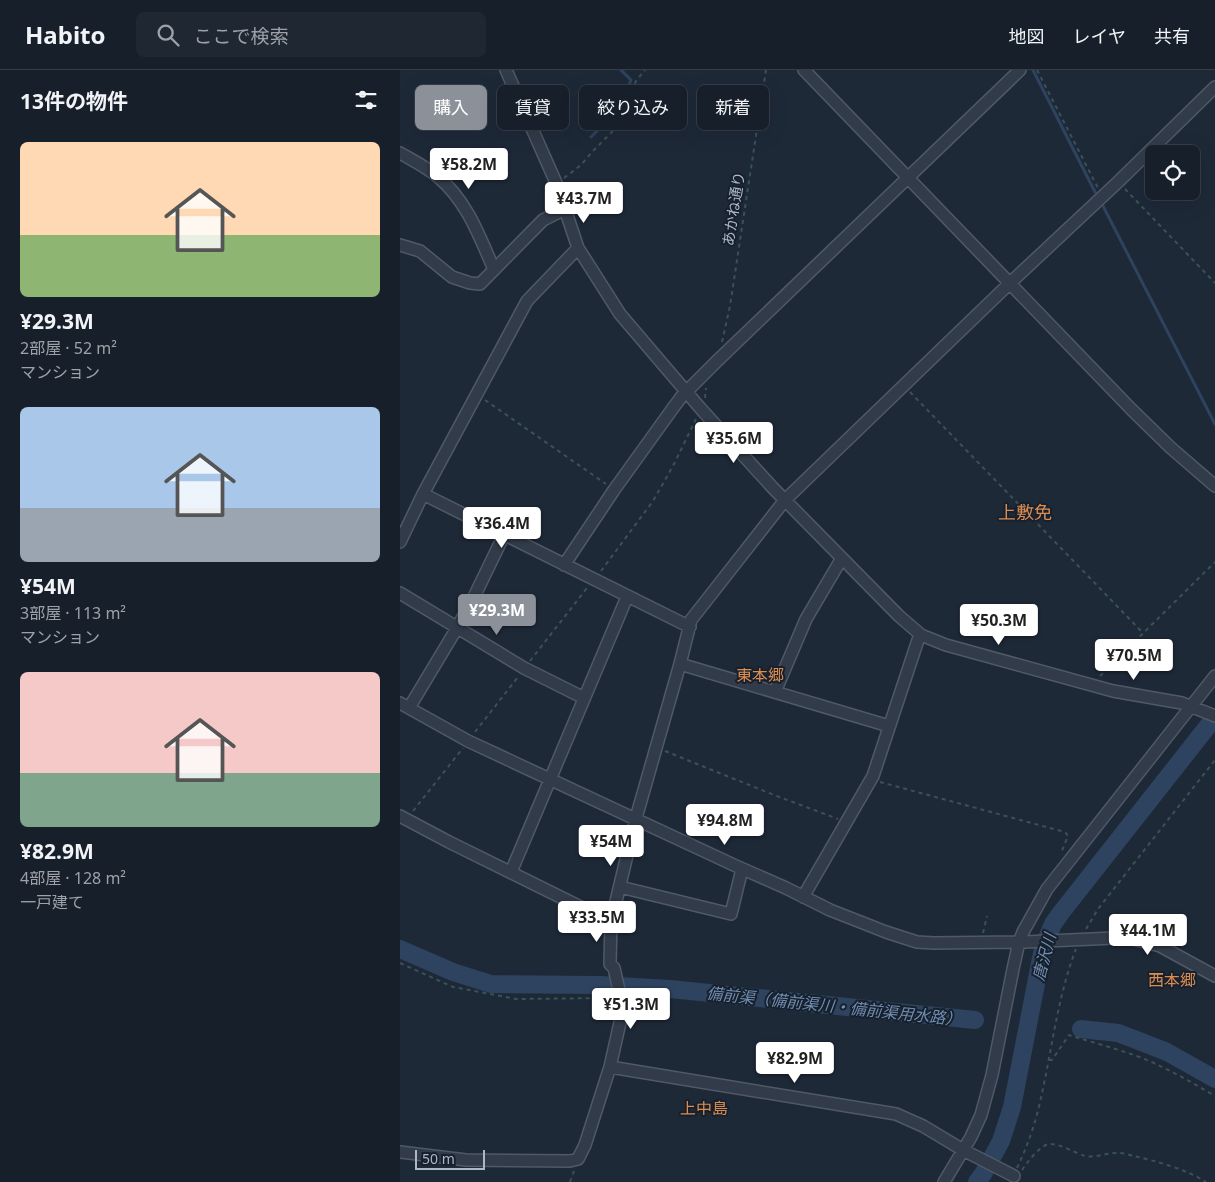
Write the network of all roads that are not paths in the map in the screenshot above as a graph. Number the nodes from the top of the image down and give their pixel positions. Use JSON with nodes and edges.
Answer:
{"nodes":[{"id":1,"x":506,"y":70,"type":"edge"},
{"id":2,"x":804,"y":70,"type":"edge"},
{"id":3,"x":1020,"y":70,"type":"edge"},
{"id":4,"x":1215,"y":87,"type":"edge"},
{"id":5,"x":400,"y":153,"type":"edge"},
{"id":6,"x":909,"y":177,"type":"junction"},
{"id":7,"x":565,"y":209,"type":"junction"},
{"id":8,"x":400,"y":245,"type":"edge"},
{"id":9,"x":578,"y":248,"type":"junction"},
{"id":10,"x":495,"y":269,"type":"junction"},
{"id":11,"x":1010,"y":283,"type":"junction"},
{"id":12,"x":687,"y":392,"type":"junction"},
{"id":13,"x":1215,"y":486,"type":"edge"},
{"id":14,"x":423,"y":494,"type":"junction"},
{"id":15,"x":785,"y":500,"type":"junction"},
{"id":16,"x":504,"y":535,"type":"junction"},
{"id":17,"x":400,"y":542,"type":"edge"},
{"id":18,"x":842,"y":558,"type":"junction"},
{"id":19,"x":564,"y":565,"type":"junction"},
{"id":20,"x":400,"y":593,"type":"edge"},
{"id":21,"x":627,"y":596,"type":"junction"},
{"id":22,"x":690,"y":627,"type":"junction"},
{"id":23,"x":457,"y":628,"type":"junction"},
{"id":24,"x":921,"y":635,"type":"junction"},
{"id":25,"x":680,"y":664,"type":"junction"},
{"id":26,"x":1215,"y":676,"type":"edge"},
{"id":27,"x":775,"y":692,"type":"junction"},
{"id":28,"x":584,"y":698,"type":"junction"},
{"id":29,"x":404,"y":705,"type":"edge"},
{"id":30,"x":1193,"y":707,"type":"junction"},
{"id":31,"x":1215,"y":716,"type":"edge"},
{"id":32,"x":889,"y":726,"type":"junction"},
{"id":33,"x":551,"y":778,"type":"junction"},
{"id":34,"x":405,"y":816,"type":"edge"},
{"id":35,"x":636,"y":818,"type":"junction"},
{"id":36,"x":742,"y":869,"type":"junction"},
{"id":37,"x":511,"y":872,"type":"junction"},
{"id":38,"x":620,"y":887,"type":"junction"},
{"id":39,"x":803,"y":897,"type":"junction"},
{"id":40,"x":611,"y":922,"type":"junction"},
{"id":41,"x":1022,"y":942,"type":"junction"},
{"id":42,"x":1215,"y":976,"type":"edge"},
{"id":43,"x":610,"y":1067,"type":"junction"},
{"id":44,"x":966,"y":1151,"type":"junction"},
{"id":45,"x":400,"y":1152,"type":"edge"},
{"id":46,"x":1011,"y":1174,"type":"road end"},
{"id":47,"x":944,"y":1182,"type":"edge"}],
"edges":[{"from":1,"to":7,"type":"street"},
{"from":2,"to":6,"type":"street"},
{"from":3,"to":6,"type":"street"},
{"from":4,"to":11,"type":"street"},
{"from":5,"to":10,"type":"street"},
{"from":6,"to":11,"type":"street"},
{"from":6,"to":12,"type":"street"},
{"from":7,"to":9,"type":"street"},
{"from":7,"to":10,"type":"street"},
{"from":8,"to":10,"type":"street"},
{"from":9,"to":12,"type":"street"},
{"from":9,"to":14,"type":"street"},
{"from":11,"to":13,"type":"street"},
{"from":11,"to":15,"type":"street"},
{"from":12,"to":15,"type":"street"},
{"from":12,"to":19,"type":"street"},
{"from":14,"to":16,"type":"street"},
{"from":14,"to":17,"type":"street"},
{"from":15,"to":18,"type":"street"},
{"from":15,"to":22,"type":"street"},
{"from":16,"to":19,"type":"street"},
{"from":16,"to":23,"type":"street"},
{"from":18,"to":24,"type":"street"},
{"from":18,"to":27,"type":"street"},
{"from":19,"to":21,"type":"street"},
{"from":20,"to":23,"type":"street"},
{"from":21,"to":22,"type":"street"},
{"from":21,"to":28,"type":"street"},
{"from":22,"to":25,"type":"street"},
{"from":23,"to":28,"type":"street"},
{"from":23,"to":29,"type":"street"},
{"from":24,"to":30,"type":"street"},
{"from":24,"to":32,"type":"street"},
{"from":25,"to":27,"type":"street"},
{"from":25,"to":35,"type":"street"},
{"from":26,"to":30,"type":"street"},
{"from":27,"to":32,"type":"street"},
{"from":28,"to":33,"type":"street"},
{"from":29,"to":33,"type":"street"},
{"from":30,"to":31,"type":"street"},
{"from":30,"to":41,"type":"street"},
{"from":32,"to":39,"type":"street"},
{"from":33,"to":35,"type":"street"},
{"from":33,"to":37,"type":"street"},
{"from":34,"to":37,"type":"street"},
{"from":35,"to":36,"type":"street"},
{"from":35,"to":38,"type":"street"},
{"from":36,"to":38,"type":"street"},
{"from":36,"to":39,"type":"street"},
{"from":37,"to":40,"type":"street"},
{"from":38,"to":40,"type":"street"},
{"from":39,"to":41,"type":"street"},
{"from":40,"to":43,"type":"street"},
{"from":41,"to":42,"type":"street"},
{"from":41,"to":44,"type":"street"},
{"from":43,"to":44,"type":"street"},
{"from":43,"to":45,"type":"street"},
{"from":44,"to":46,"type":"street"},
{"from":44,"to":47,"type":"street"}]}
